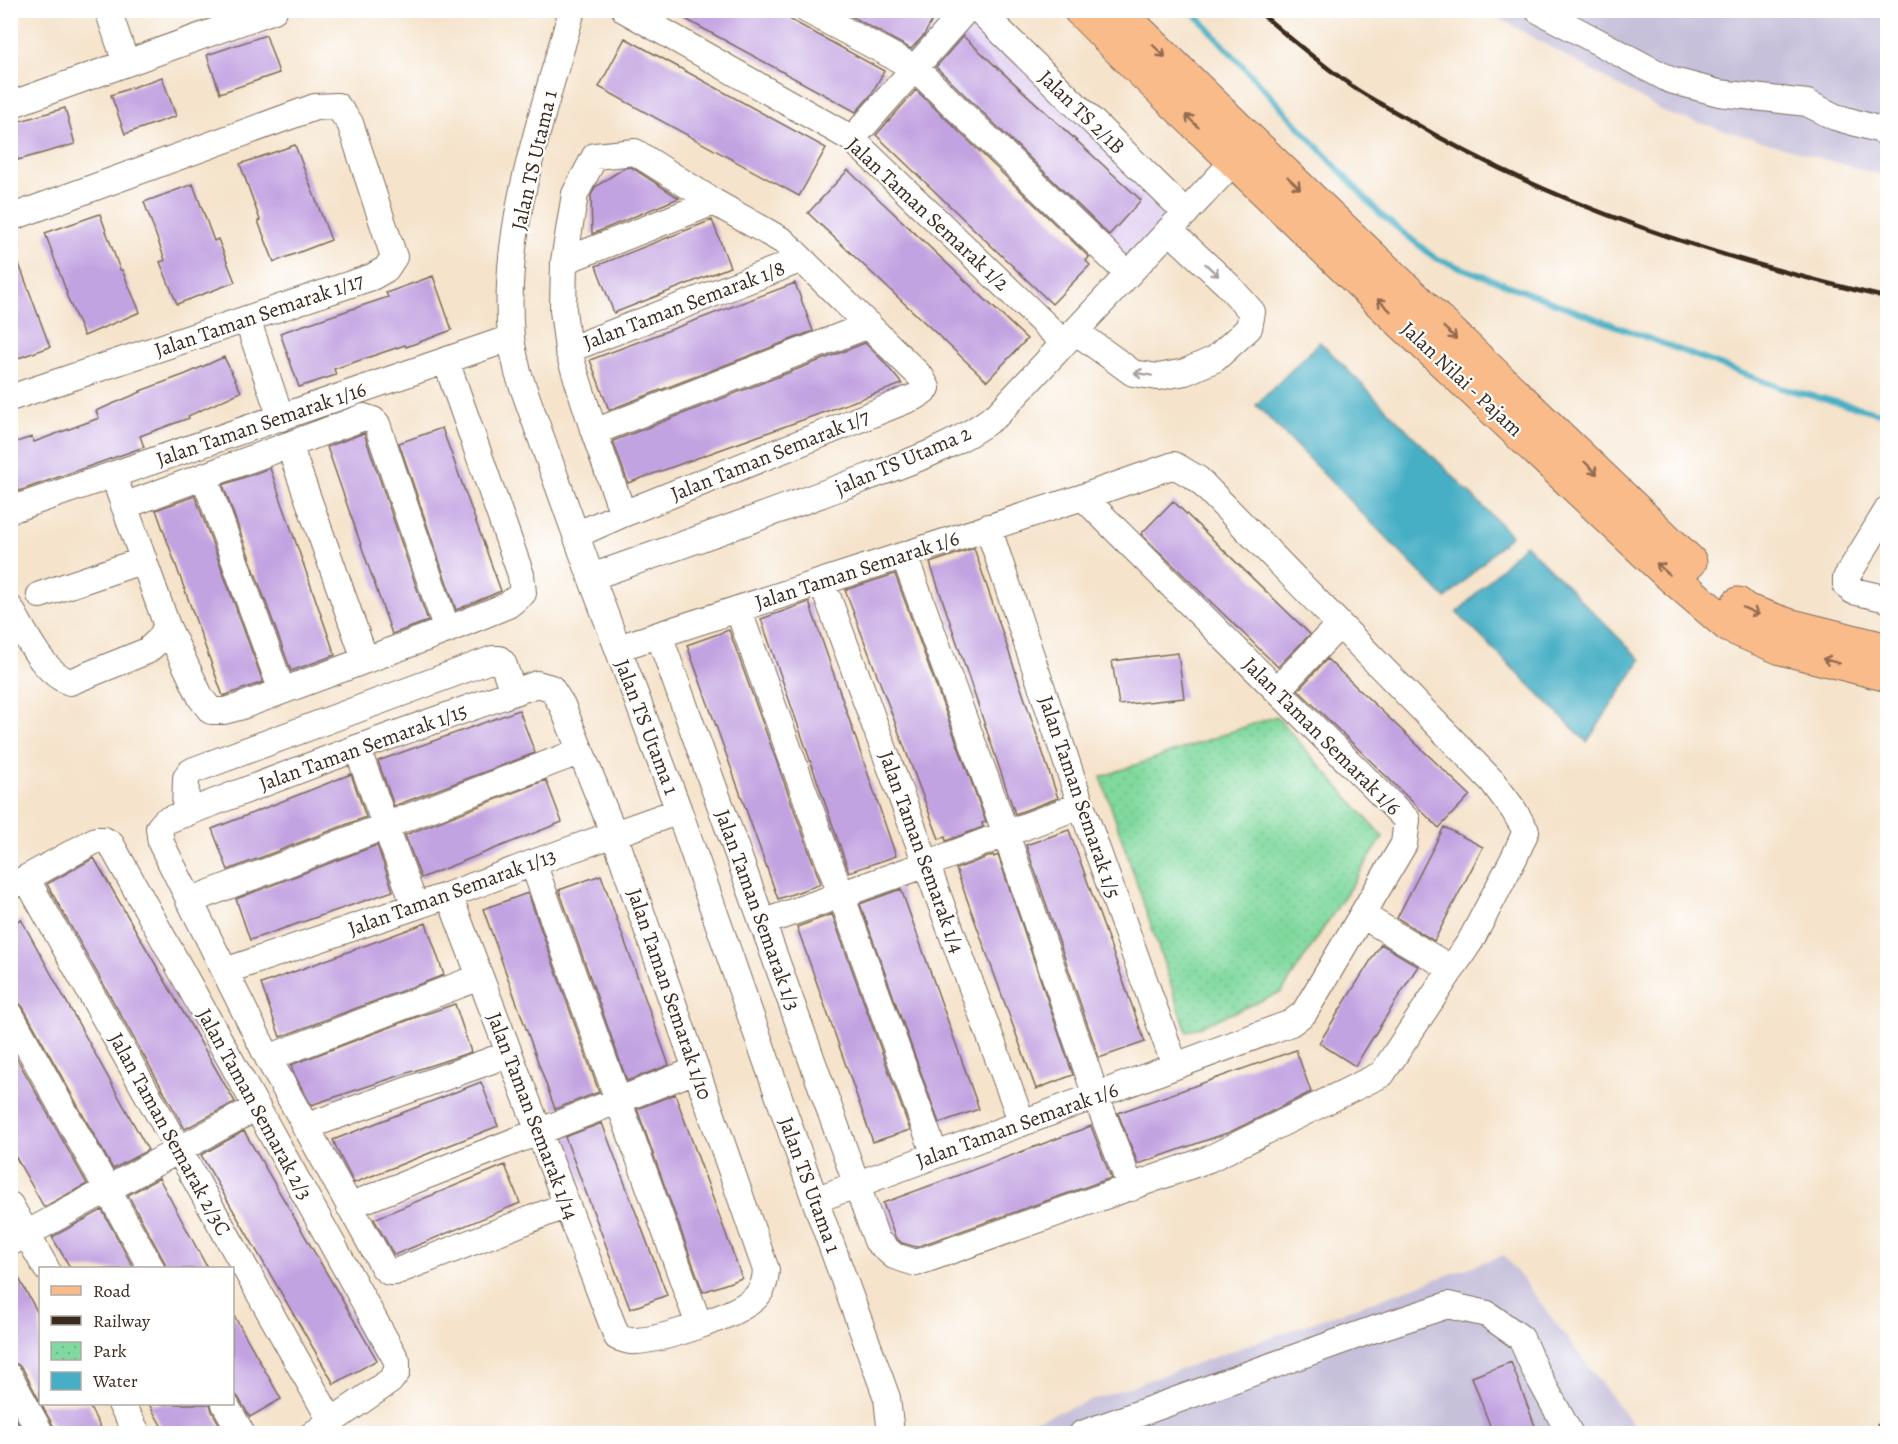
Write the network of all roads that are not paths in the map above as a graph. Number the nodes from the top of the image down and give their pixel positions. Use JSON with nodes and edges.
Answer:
{"nodes":[{"id":1,"x":108,"y":10,"type":"edge"},
{"id":2,"x":274,"y":10,"type":"edge"},
{"id":3,"x":572,"y":10,"type":"edge"},
{"id":4,"x":625,"y":10,"type":"edge"},
{"id":5,"x":807,"y":10,"type":"edge"},
{"id":6,"x":966,"y":10,"type":"edge"},
{"id":7,"x":979,"y":10,"type":"edge"},
{"id":8,"x":1080,"y":10,"type":"edge"},
{"id":9,"x":1118,"y":10,"type":"edge"},
{"id":10,"x":1538,"y":10,"type":"edge"},
{"id":11,"x":126,"y":63,"type":"junction"},
{"id":12,"x":915,"y":68,"type":"junction"},
{"id":13,"x":10,"y":105,"type":"edge"},
{"id":14,"x":1887,"y":132,"type":"edge"},
{"id":15,"x":852,"y":139,"type":"junction"},
{"id":16,"x":1243,"y":152,"type":"junction"},
{"id":17,"x":714,"y":202,"type":"junction"},
{"id":18,"x":10,"y":218,"type":"edge"},
{"id":19,"x":1177,"y":222,"type":"junction"},
{"id":20,"x":800,"y":260,"type":"junction"},
{"id":21,"x":564,"y":261,"type":"junction"},
{"id":22,"x":1128,"y":274,"type":"junction"},
{"id":23,"x":247,"y":319,"type":"junction"},
{"id":24,"x":869,"y":325,"type":"junction"},
{"id":25,"x":1070,"y":337,"type":"junction"},
{"id":26,"x":511,"y":338,"type":"junction"},
{"id":27,"x":568,"y":350,"type":"junction"},
{"id":28,"x":446,"y":361,"type":"junction"},
{"id":29,"x":10,"y":398,"type":"edge"},
{"id":30,"x":281,"y":418,"type":"junction"},
{"id":31,"x":594,"y":432,"type":"junction"},
{"id":32,"x":289,"y":445,"type":"junction"},
{"id":33,"x":113,"y":475,"type":"junction"},
{"id":34,"x":204,"y":476,"type":"junction"},
{"id":35,"x":1083,"y":497,"type":"junction"},
{"id":36,"x":124,"y":506,"type":"junction"},
{"id":37,"x":1887,"y":509,"type":"edge"},
{"id":38,"x":10,"y":510,"type":"edge"},
{"id":39,"x":623,"y":514,"type":"junction"},
{"id":40,"x":988,"y":528,"type":"junction"},
{"id":41,"x":576,"y":535,"type":"junction"},
{"id":42,"x":904,"y":555,"type":"junction"},
{"id":43,"x":144,"y":560,"type":"junction"},
{"id":44,"x":591,"y":577,"type":"junction"},
{"id":45,"x":822,"y":582,"type":"junction"},
{"id":46,"x":40,"y":595,"type":"dead end"},
{"id":47,"x":1887,"y":599,"type":"edge"},
{"id":48,"x":10,"y":608,"type":"edge"},
{"id":49,"x":738,"y":609,"type":"junction"},
{"id":50,"x":1339,"y":625,"type":"junction"},
{"id":51,"x":167,"y":626,"type":"junction"},
{"id":52,"x":447,"y":630,"type":"junction"},
{"id":53,"x":659,"y":635,"type":"junction"},
{"id":54,"x":618,"y":648,"type":"junction"},
{"id":55,"x":1887,"y":650,"type":"edge"},
{"id":56,"x":365,"y":659,"type":"junction"},
{"id":57,"x":1887,"y":675,"type":"edge"},
{"id":58,"x":1277,"y":690,"type":"junction"},
{"id":59,"x":282,"y":691,"type":"junction"},
{"id":60,"x":513,"y":692,"type":"junction"},
{"id":61,"x":562,"y":705,"type":"joint"},
{"id":62,"x":357,"y":748,"type":"junction"},
{"id":63,"x":581,"y":751,"type":"junction"},
{"id":64,"x":1081,"y":805,"type":"junction"},
{"id":65,"x":679,"y":811,"type":"junction"},
{"id":66,"x":185,"y":814,"type":"junction"},
{"id":67,"x":386,"y":826,"type":"junction"},
{"id":68,"x":614,"y":834,"type":"junction"},
{"id":69,"x":1006,"y":834,"type":"junction"},
{"id":70,"x":533,"y":862,"type":"junction"},
{"id":71,"x":927,"y":864,"type":"junction"},
{"id":72,"x":18,"y":882,"type":"edge"},
{"id":73,"x":842,"y":894,"type":"junction"},
{"id":74,"x":449,"y":895,"type":"junction"},
{"id":75,"x":189,"y":901,"type":"junction"},
{"id":76,"x":415,"y":906,"type":"junction"},
{"id":77,"x":1362,"y":915,"type":"junction"},
{"id":78,"x":762,"y":922,"type":"junction"},
{"id":79,"x":1452,"y":969,"type":"junction"},
{"id":80,"x":225,"y":971,"type":"junction"},
{"id":81,"x":480,"y":977,"type":"junction"},
{"id":82,"x":10,"y":1014,"type":"edge"},
{"id":83,"x":509,"y":1054,"type":"junction"},
{"id":84,"x":268,"y":1058,"type":"junction"},
{"id":85,"x":1175,"y":1066,"type":"junction"},
{"id":86,"x":696,"y":1070,"type":"junction"},
{"id":87,"x":1096,"y":1096,"type":"junction"},
{"id":88,"x":619,"y":1101,"type":"junction"},
{"id":89,"x":256,"y":1107,"type":"junction"},
{"id":90,"x":1022,"y":1123,"type":"junction"},
{"id":91,"x":305,"y":1127,"type":"junction"},
{"id":92,"x":540,"y":1132,"type":"junction"},
{"id":93,"x":179,"y":1150,"type":"junction"},
{"id":94,"x":935,"y":1155,"type":"junction"},
{"id":95,"x":857,"y":1185,"type":"junction"},
{"id":96,"x":1131,"y":1188,"type":"junction"},
{"id":97,"x":107,"y":1190,"type":"junction"},
{"id":98,"x":815,"y":1200,"type":"junction"},
{"id":99,"x":10,"y":1205,"type":"edge"},
{"id":100,"x":349,"y":1206,"type":"junction"},
{"id":101,"x":567,"y":1206,"type":"junction"},
{"id":102,"x":19,"y":1239,"type":"edge"},
{"id":103,"x":44,"y":1267,"type":"edge"},
{"id":104,"x":150,"y":1267,"type":"edge"},
{"id":105,"x":699,"y":1324,"type":"junction"},
{"id":106,"x":10,"y":1377,"type":"edge"},
{"id":107,"x":122,"y":1405,"type":"edge"},
{"id":108,"x":226,"y":1405,"type":"edge"},
{"id":109,"x":322,"y":1427,"type":"edge"},
{"id":110,"x":41,"y":1434,"type":"edge"},
{"id":111,"x":138,"y":1434,"type":"edge"},
{"id":112,"x":242,"y":1434,"type":"edge"},
{"id":113,"x":891,"y":1434,"type":"edge"},
{"id":114,"x":1082,"y":1434,"type":"edge"},
{"id":115,"x":1570,"y":1434,"type":"edge"}],
"edges":[{"from":1,"to":11,"type":"street"},
{"from":2,"to":11,"type":"street"},
{"from":3,"to":26,"type":"street","name":"Jalan TS Utama 1"},
{"from":4,"to":15,"type":"street","name":"Jalan Taman Semarak 1/2"},
{"from":5,"to":12,"type":"street"},
{"from":6,"to":12,"type":"street"},
{"from":7,"to":19,"type":"street","name":"Jalan TS 2/1B"},
{"from":16,"to":8,"type":"main road","name":"Jalan Nilai - Pajam","one_way":true},
{"from":9,"to":16,"type":"main road","name":"Jalan Nilai - Pajam","one_way":true},
{"from":10,"to":14,"type":"street"},
{"from":11,"to":13,"type":"street"},
{"from":12,"to":15,"type":"street"},
{"from":12,"to":22,"type":"street"},
{"from":15,"to":25,"type":"street","name":"Jalan Taman Semarak 1/2"},
{"from":16,"to":19,"type":"street","name":"jalan TS Utama 2"},
{"from":16,"to":55,"type":"main road","name":"Jalan Nilai - Pajam","one_way":true},
{"from":57,"to":16,"type":"main road","name":"Jalan Nilai - Pajam","one_way":true},
{"from":17,"to":20,"type":"street"},
{"from":17,"to":21,"type":"street"},
{"from":17,"to":21,"type":"street"},
{"from":18,"to":23,"type":"street","name":"Jalan Taman Semarak 1/17"},
{"from":19,"to":22,"type":"street","name":"jalan TS Utama 2"},
{"from":19,"to":25,"type":"street","name":"Jalan TS 2/1B","one_way":true},
{"from":20,"to":24,"type":"street"},
{"from":20,"to":27,"type":"street","name":"Jalan Taman Semarak 1/8"},
{"from":21,"to":27,"type":"street"},
{"from":22,"to":25,"type":"street","name":"jalan TS Utama 2"},
{"from":23,"to":29,"type":"street","name":"Jalan Taman Semarak 1/17"},
{"from":23,"to":30,"type":"street"},
{"from":24,"to":31,"type":"street"},
{"from":24,"to":39,"type":"street","name":"Jalan Taman Semarak 1/7"},
{"from":25,"to":44,"type":"street","name":"jalan TS Utama 2"},
{"from":26,"to":28,"type":"street","name":"Jalan Taman Semarak 1/16"},
{"from":26,"to":41,"type":"street","name":"Jalan TS Utama 1"},
{"from":27,"to":31,"type":"street"},
{"from":28,"to":30,"type":"street","name":"Jalan Taman Semarak 1/16"},
{"from":28,"to":52,"type":"street"},
{"from":30,"to":33,"type":"street","name":"Jalan Taman Semarak 1/16"},
{"from":31,"to":39,"type":"street"},
{"from":32,"to":34,"type":"street"},
{"from":32,"to":52,"type":"street"},
{"from":32,"to":56,"type":"street"},
{"from":33,"to":36,"type":"street"},
{"from":33,"to":38,"type":"street","name":"Jalan Taman Semarak 1/16"},
{"from":34,"to":36,"type":"street"},
{"from":34,"to":59,"type":"street"},
{"from":35,"to":40,"type":"street","name":"Jalan Taman Semarak 1/6"},
{"from":35,"to":50,"type":"street"},
{"from":35,"to":58,"type":"street","name":"Jalan Taman Semarak 1/6"},
{"from":36,"to":43,"type":"street"},
{"from":37,"to":47,"type":"street"},
{"from":39,"to":41,"type":"street","name":"Jalan Taman Semarak 1/7"},
{"from":40,"to":42,"type":"street","name":"Jalan Taman Semarak 1/6"},
{"from":40,"to":64,"type":"street","name":"Jalan Taman Semarak 1/5"},
{"from":41,"to":44,"type":"street","name":"Jalan TS Utama 1"},
{"from":42,"to":45,"type":"street","name":"Jalan Taman Semarak 1/6"},
{"from":42,"to":69,"type":"street"},
{"from":43,"to":46,"type":"street"},
{"from":43,"to":51,"type":"street"},
{"from":44,"to":54,"type":"street","name":"Jalan TS Utama 1"},
{"from":45,"to":49,"type":"street","name":"Jalan Taman Semarak 1/6"},
{"from":45,"to":71,"type":"street","name":"Jalan Taman Semarak 1/4"},
{"from":48,"to":51,"type":"street"},
{"from":49,"to":53,"type":"street","name":"Jalan Taman Semarak 1/6"},
{"from":49,"to":73,"type":"street"},
{"from":50,"to":58,"type":"street"},
{"from":50,"to":79,"type":"street","name":"Jalan Taman Semarak 1/3"},
{"from":51,"to":59,"type":"street"},
{"from":52,"to":56,"type":"street"},
{"from":53,"to":54,"type":"street","name":"Jalan Taman Semarak 1/6"},
{"from":53,"to":78,"type":"street","name":"Jalan Taman Semarak 1/3"},
{"from":54,"to":65,"type":"street","name":"Jalan TS Utama 1"},
{"from":56,"to":59,"type":"street"},
{"from":58,"to":77,"type":"street","name":"Jalan Taman Semarak 1/6"},
{"from":60,"to":61,"type":"street","name":"Jalan Taman Semarak 1/15"},
{"from":60,"to":62,"type":"street","name":"Jalan Taman Semarak 1/15"},
{"from":60,"to":66,"type":"street"},
{"from":61,"to":63,"type":"street","name":"Jalan Taman Semarak 1/10"},
{"from":62,"to":66,"type":"street","name":"Jalan Taman Semarak 1/15"},
{"from":62,"to":67,"type":"street"},
{"from":63,"to":67,"type":"street"},
{"from":63,"to":68,"type":"street","name":"Jalan Taman Semarak 1/10"},
{"from":64,"to":69,"type":"street"},
{"from":64,"to":85,"type":"street","name":"Jalan Taman Semarak 1/5"},
{"from":65,"to":68,"type":"street","name":"Jalan Taman Semarak 1/13"},
{"from":65,"to":98,"type":"street","name":"Jalan TS Utama 1"},
{"from":66,"to":75,"type":"street","name":"Jalan Taman Semarak 1/15"},
{"from":67,"to":75,"type":"street"},
{"from":67,"to":76,"type":"street"},
{"from":68,"to":70,"type":"street","name":"Jalan Taman Semarak 1/13"},
{"from":68,"to":86,"type":"street","name":"Jalan Taman Semarak 1/10"},
{"from":69,"to":71,"type":"street"},
{"from":69,"to":87,"type":"street"},
{"from":70,"to":74,"type":"street","name":"Jalan Taman Semarak 1/13"},
{"from":70,"to":88,"type":"street"},
{"from":71,"to":73,"type":"street"},
{"from":71,"to":90,"type":"street","name":"Jalan Taman Semarak 1/4"},
{"from":72,"to":89,"type":"street","name":"Jalan Taman Semarak 2/3"},
{"from":72,"to":93,"type":"street","name":"Jalan Taman Semarak 2/3C"},
{"from":73,"to":78,"type":"street"},
{"from":73,"to":94,"type":"street"},
{"from":74,"to":76,"type":"street","name":"Jalan Taman Semarak 1/13"},
{"from":74,"to":81,"type":"street","name":"Jalan Taman Semarak 1/14"},
{"from":75,"to":80,"type":"street"},
{"from":76,"to":80,"type":"street","name":"Jalan Taman Semarak 1/13"},
{"from":77,"to":79,"type":"street"},
{"from":77,"to":85,"type":"street","name":"Jalan Taman Semarak 1/6"},
{"from":78,"to":95,"type":"street","name":"Jalan Taman Semarak 1/3"},
{"from":79,"to":96,"type":"street","name":"Jalan Taman Semarak 1/3"},
{"from":80,"to":84,"type":"street"},
{"from":81,"to":83,"type":"street","name":"Jalan Taman Semarak 1/14"},
{"from":81,"to":84,"type":"street"},
{"from":82,"to":97,"type":"street"},
{"from":83,"to":91,"type":"street"},
{"from":83,"to":92,"type":"street","name":"Jalan Taman Semarak 1/14"},
{"from":84,"to":91,"type":"street"},
{"from":85,"to":87,"type":"street","name":"Jalan Taman Semarak 1/6"},
{"from":86,"to":88,"type":"street"},
{"from":86,"to":105,"type":"street","name":"Jalan Taman Semarak 1/10"},
{"from":87,"to":90,"type":"street","name":"Jalan Taman Semarak 1/6"},
{"from":87,"to":96,"type":"street"},
{"from":88,"to":92,"type":"street"},
{"from":88,"to":105,"type":"street"},
{"from":89,"to":93,"type":"street"},
{"from":89,"to":109,"type":"street","name":"Jalan Taman Semarak 2/3"},
{"from":90,"to":94,"type":"street","name":"Jalan Taman Semarak 1/6"},
{"from":91,"to":100,"type":"street"},
{"from":92,"to":100,"type":"street"},
{"from":92,"to":101,"type":"street","name":"Jalan Taman Semarak 1/14"},
{"from":93,"to":97,"type":"street"},
{"from":93,"to":109,"type":"street","name":"Jalan Taman Semarak 2/3C"},
{"from":94,"to":95,"type":"street","name":"Jalan Taman Semarak 1/6"},
{"from":95,"to":96,"type":"street","name":"Jalan Taman Semarak 1/3"},
{"from":95,"to":98,"type":"street","name":"Jalan Taman Semarak 1/6"},
{"from":97,"to":102,"type":"street"},
{"from":97,"to":104,"type":"street"},
{"from":98,"to":113,"type":"street","name":"Jalan TS Utama 1"},
{"from":99,"to":102,"type":"street"},
{"from":100,"to":101,"type":"street"},
{"from":101,"to":105,"type":"street","name":"Jalan Taman Semarak 1/14"},
{"from":102,"to":103,"type":"street"},
{"from":106,"to":110,"type":"street"},
{"from":107,"to":111,"type":"street"},
{"from":108,"to":112,"type":"street"},
{"from":114,"to":115,"type":"street"}]}
